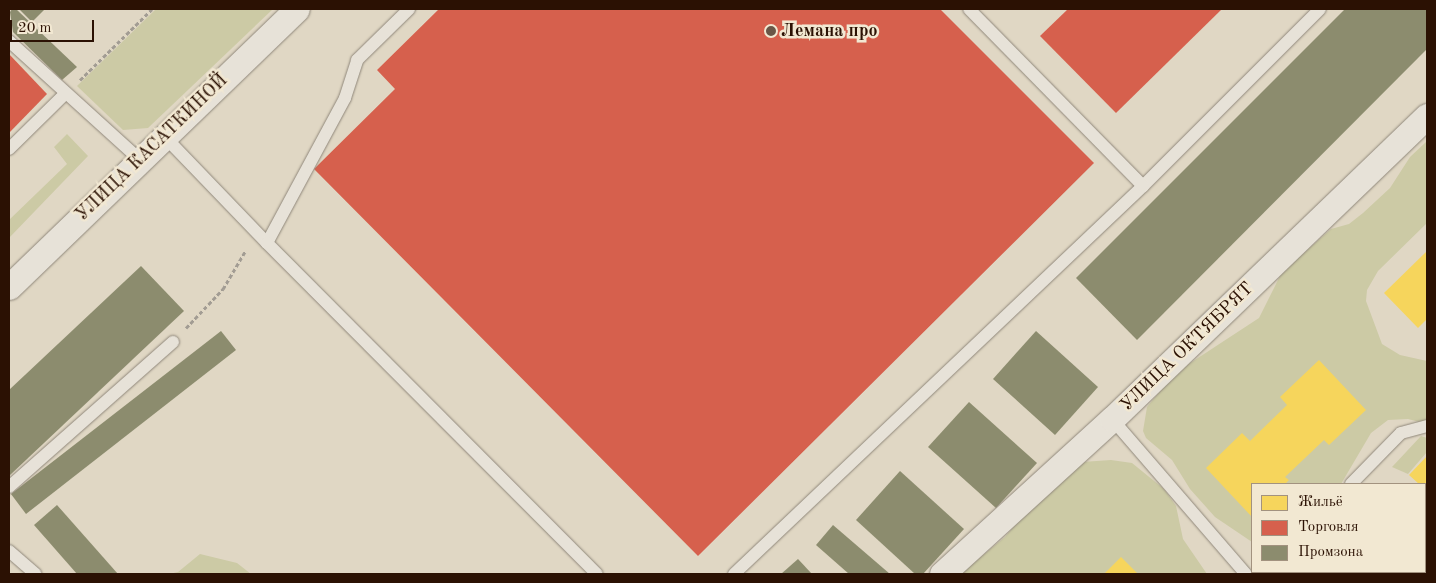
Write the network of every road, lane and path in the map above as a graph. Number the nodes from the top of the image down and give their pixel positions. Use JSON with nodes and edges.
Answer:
{"nodes":[{"id":1,"x":152,"y":9,"type":"edge"},
{"id":2,"x":297,"y":9,"type":"edge"},
{"id":3,"x":408,"y":9,"type":"edge"},
{"id":4,"x":969,"y":9,"type":"edge"},
{"id":5,"x":1320,"y":9,"type":"edge"},
{"id":6,"x":9,"y":41,"type":"edge"},
{"id":7,"x":65,"y":94,"type":"junction"},
{"id":8,"x":1427,"y":116,"type":"edge"},
{"id":9,"x":164,"y":136,"type":"junction"},
{"id":10,"x":9,"y":149,"type":"edge"},
{"id":11,"x":139,"y":159,"type":"junction"},
{"id":12,"x":1143,"y":186,"type":"junction"},
{"id":13,"x":256,"y":232,"type":"junction"},
{"id":14,"x":267,"y":244,"type":"junction"},
{"id":15,"x":9,"y":288,"type":"edge"},
{"id":16,"x":173,"y":342,"type":"joint"},
{"id":17,"x":1112,"y":419,"type":"junction"},
{"id":18,"x":1427,"y":426,"type":"edge"},
{"id":19,"x":1352,"y":483,"type":"edge"},
{"id":20,"x":9,"y":487,"type":"edge"},
{"id":21,"x":9,"y":551,"type":"edge"},
{"id":22,"x":25,"y":565,"type":"junction"},
{"id":23,"x":16,"y":574,"type":"edge"},
{"id":24,"x":35,"y":574,"type":"edge"},
{"id":25,"x":597,"y":574,"type":"edge"},
{"id":26,"x":734,"y":574,"type":"edge"},
{"id":27,"x":942,"y":574,"type":"edge"},
{"id":28,"x":1246,"y":574,"type":"edge"}],
"edges":[{"from":1,"to":7,"type":"path"},
{"from":2,"to":9,"type":"street","name":"УЛИЦА КАСАТКИНОЙ"},
{"from":3,"to":14,"type":"lane"},
{"from":4,"to":12,"type":"lane"},
{"from":5,"to":12,"type":"lane"},
{"from":6,"to":7,"type":"lane"},
{"from":7,"to":10,"type":"lane"},
{"from":7,"to":11,"type":"lane"},
{"from":8,"to":17,"type":"street","name":"УЛИЦА ОКТЯБРЯТ"},
{"from":9,"to":11,"type":"street","name":"УЛИЦА КАСАТКИНОЙ"},
{"from":9,"to":13,"type":"lane"},
{"from":11,"to":15,"type":"street","name":"УЛИЦА КАСАТКИНОЙ"},
{"from":12,"to":26,"type":"lane"},
{"from":13,"to":14,"type":"lane"},
{"from":13,"to":16,"type":"path"},
{"from":14,"to":25,"type":"lane"},
{"from":16,"to":20,"type":"lane"},
{"from":17,"to":27,"type":"street","name":"УЛИЦА ОКТЯБРЯТ"},
{"from":17,"to":28,"type":"lane"},
{"from":18,"to":19,"type":"lane"},
{"from":21,"to":22,"type":"lane"},
{"from":22,"to":23,"type":"lane"},
{"from":22,"to":24,"type":"lane"}]}
